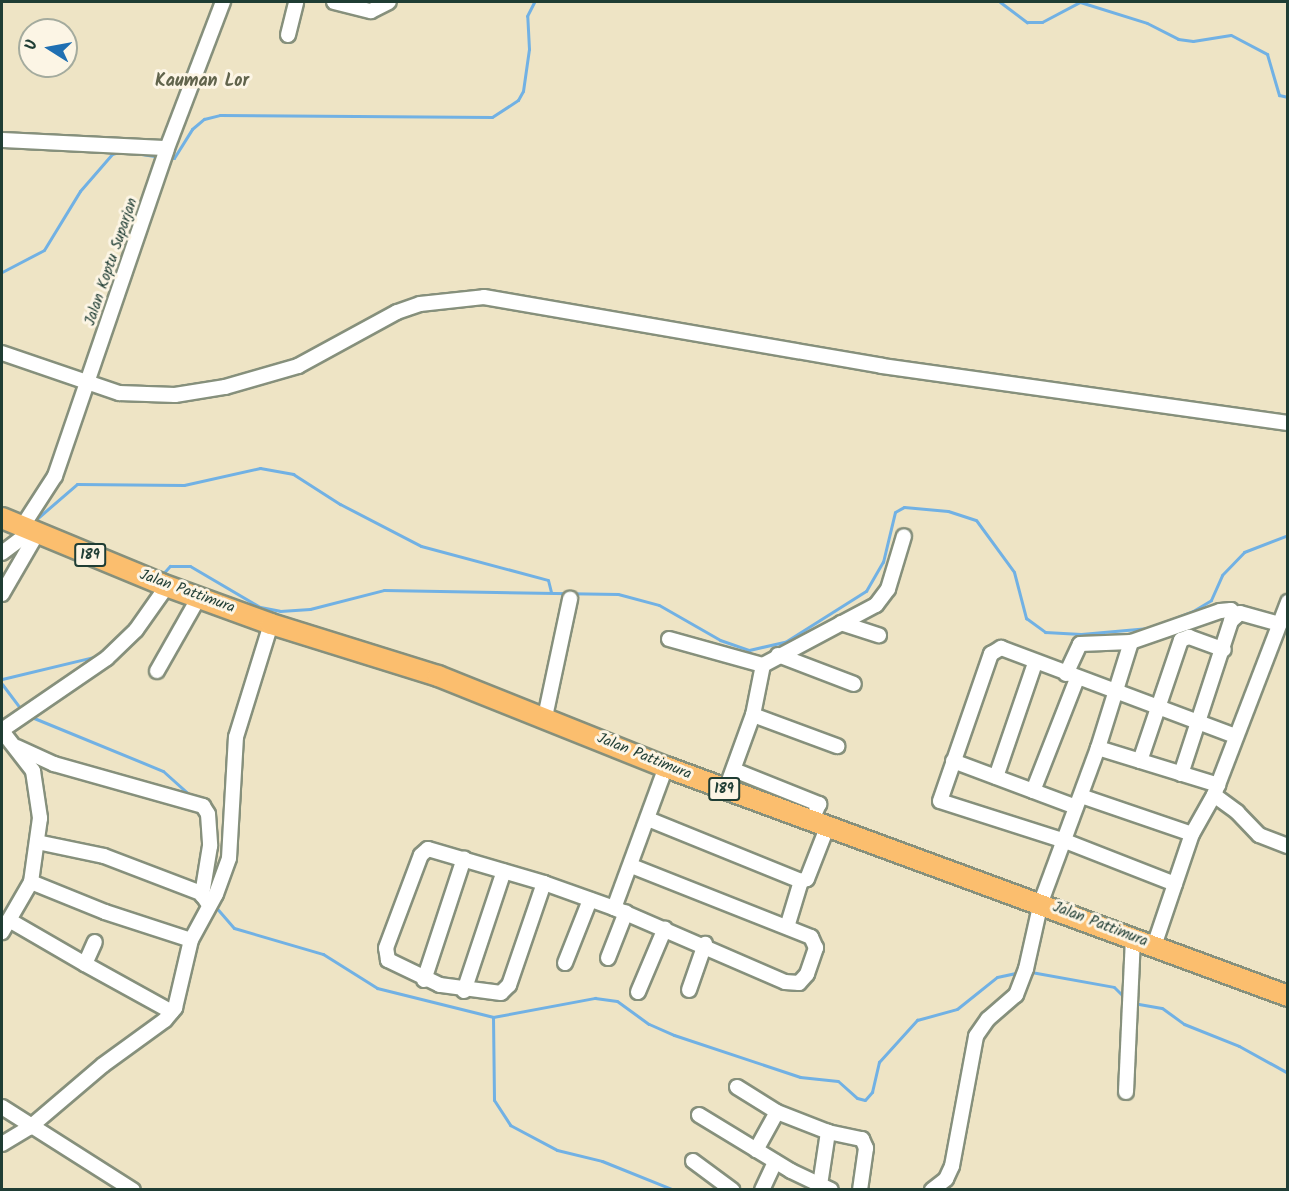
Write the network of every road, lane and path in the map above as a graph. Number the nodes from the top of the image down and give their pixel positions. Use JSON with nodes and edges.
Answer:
{"nodes":[{"id":1,"x":223,"y":2,"type":"edge"},
{"id":2,"x":296,"y":2,"type":"edge"},
{"id":3,"x":334,"y":2,"type":"edge"},
{"id":4,"x":389,"y":2,"type":"edge"},
{"id":5,"x":288,"y":35,"type":"dead end"},
{"id":6,"x":2,"y":140,"type":"edge"},
{"id":7,"x":166,"y":149,"type":"junction"},
{"id":8,"x":2,"y":353,"type":"edge"},
{"id":9,"x":88,"y":386,"type":"junction"},
{"id":10,"x":1287,"y":423,"type":"edge"},
{"id":11,"x":2,"y":518,"type":"edge"},
{"id":12,"x":29,"y":529,"type":"junction"},
{"id":13,"x":904,"y":536,"type":"dead end"},
{"id":14,"x":2,"y":553,"type":"edge"},
{"id":15,"x":160,"y":583,"type":"junction"},
{"id":16,"x":2,"y":594,"type":"edge"},
{"id":17,"x":199,"y":597,"type":"junction"},
{"id":18,"x":570,"y":599,"type":"dead end"},
{"id":19,"x":1287,"y":602,"type":"edge"},
{"id":20,"x":1236,"y":616,"type":"junction"},
{"id":21,"x":841,"y":623,"type":"junction"},
{"id":22,"x":272,"y":624,"type":"junction"},
{"id":23,"x":1280,"y":624,"type":"junction"},
{"id":24,"x":879,"y":635,"type":"dead end"},
{"id":25,"x":669,"y":639,"type":"dead end"},
{"id":26,"x":1131,"y":642,"type":"junction"},
{"id":27,"x":1224,"y":650,"type":"junction"},
{"id":28,"x":778,"y":655,"type":"junction"},
{"id":29,"x":1035,"y":663,"type":"junction"},
{"id":30,"x":763,"y":665,"type":"junction"},
{"id":31,"x":157,"y":671,"type":"dead end"},
{"id":32,"x":1072,"y":676,"type":"junction"},
{"id":33,"x":854,"y":684,"type":"dead end"},
{"id":34,"x":1116,"y":693,"type":"junction"},
{"id":35,"x":1158,"y":710,"type":"junction"},
{"id":36,"x":753,"y":715,"type":"junction"},
{"id":37,"x":545,"y":717,"type":"junction"},
{"id":38,"x":1198,"y":724,"type":"junction"},
{"id":39,"x":2,"y":731,"type":"edge"},
{"id":40,"x":1235,"y":736,"type":"junction"},
{"id":41,"x":837,"y":746,"type":"dead end"},
{"id":42,"x":17,"y":747,"type":"junction"},
{"id":43,"x":1098,"y":748,"type":"junction"},
{"id":44,"x":953,"y":761,"type":"junction"},
{"id":45,"x":1140,"y":761,"type":"junction"},
{"id":46,"x":666,"y":767,"type":"junction"},
{"id":47,"x":734,"y":770,"type":"junction"},
{"id":48,"x":1181,"y":774,"type":"junction"},
{"id":49,"x":996,"y":777,"type":"junction"},
{"id":50,"x":726,"y":789,"type":"junction"},
{"id":51,"x":1216,"y":790,"type":"junction"},
{"id":52,"x":1034,"y":791,"type":"junction"},
{"id":53,"x":1078,"y":801,"type":"junction"},
{"id":54,"x":648,"y":819,"type":"junction"},
{"id":55,"x":820,"y":822,"type":"junction"},
{"id":56,"x":1192,"y":834,"type":"junction"},
{"id":57,"x":1065,"y":841,"type":"junction"},
{"id":58,"x":37,"y":842,"type":"junction"},
{"id":59,"x":1287,"y":846,"type":"edge"},
{"id":60,"x":464,"y":858,"type":"junction"},
{"id":61,"x":632,"y":866,"type":"junction"},
{"id":62,"x":504,"y":871,"type":"junction"},
{"id":63,"x":801,"y":881,"type":"junction"},
{"id":64,"x":31,"y":882,"type":"junction"},
{"id":65,"x":544,"y":883,"type":"junction"},
{"id":66,"x":1175,"y":884,"type":"junction"},
{"id":67,"x":210,"y":898,"type":"junction"},
{"id":68,"x":590,"y":900,"type":"junction"},
{"id":69,"x":1041,"y":902,"type":"junction"},
{"id":70,"x":620,"y":910,"type":"junction"},
{"id":71,"x":5,"y":926,"type":"edge"},
{"id":72,"x":787,"y":927,"type":"junction"},
{"id":73,"x":665,"y":928,"type":"junction"},
{"id":74,"x":1134,"y":938,"type":"junction"},
{"id":75,"x":191,"y":940,"type":"junction"},
{"id":76,"x":95,"y":942,"type":"dead end"},
{"id":77,"x":705,"y":944,"type":"junction"},
{"id":78,"x":1155,"y":946,"type":"junction"},
{"id":79,"x":608,"y":958,"type":"dead end"},
{"id":80,"x":565,"y":963,"type":"dead end"},
{"id":81,"x":85,"y":964,"type":"junction"},
{"id":82,"x":424,"y":980,"type":"junction"},
{"id":83,"x":689,"y":990,"type":"dead end"},
{"id":84,"x":464,"y":991,"type":"junction"},
{"id":85,"x":638,"y":992,"type":"dead end"},
{"id":86,"x":1287,"y":996,"type":"edge"},
{"id":87,"x":172,"y":1012,"type":"junction"},
{"id":88,"x":737,"y":1088,"type":"dead end"},
{"id":89,"x":1126,"y":1092,"type":"dead end"},
{"id":90,"x":2,"y":1107,"type":"edge"},
{"id":91,"x":777,"y":1112,"type":"junction"},
{"id":92,"x":699,"y":1115,"type":"dead end"},
{"id":93,"x":29,"y":1128,"type":"junction"},
{"id":94,"x":828,"y":1132,"type":"junction"},
{"id":95,"x":2,"y":1144,"type":"edge"},
{"id":96,"x":756,"y":1150,"type":"junction"},
{"id":97,"x":693,"y":1161,"type":"dead end"},
{"id":98,"x":775,"y":1162,"type":"junction"},
{"id":99,"x":715,"y":1185,"type":"edge"},
{"id":100,"x":816,"y":1186,"type":"edge"},
{"id":101,"x":133,"y":1190,"type":"edge"},
{"id":102,"x":732,"y":1190,"type":"edge"},
{"id":103,"x":762,"y":1190,"type":"edge"},
{"id":104,"x":860,"y":1190,"type":"edge"},
{"id":105,"x":932,"y":1190,"type":"edge"}],
"edges":[{"from":1,"to":7,"type":"street","name":"Jalan Koptu Suparjan"},
{"from":2,"to":5,"type":"street"},
{"from":3,"to":4,"type":"street"},
{"from":6,"to":7,"type":"street"},
{"from":7,"to":9,"type":"street","name":"Jalan Koptu Suparjan"},
{"from":8,"to":9,"type":"street"},
{"from":9,"to":10,"type":"street"},
{"from":9,"to":12,"type":"street","name":"Jalan Koptu Suparjan"},
{"from":11,"to":12,"type":"main road","name":"Jalan Pattimura","number":"189"},
{"from":12,"to":14,"type":"street"},
{"from":12,"to":15,"type":"main road","name":"Jalan Pattimura","number":"189"},
{"from":12,"to":16,"type":"street"},
{"from":13,"to":21,"type":"street"},
{"from":15,"to":17,"type":"main road","name":"Jalan Pattimura","number":"189"},
{"from":15,"to":39,"type":"street"},
{"from":17,"to":22,"type":"main road","name":"Jalan Pattimura","number":"189"},
{"from":17,"to":31,"type":"street"},
{"from":18,"to":37,"type":"street"},
{"from":19,"to":23,"type":"street"},
{"from":20,"to":23,"type":"street"},
{"from":20,"to":26,"type":"street"},
{"from":20,"to":27,"type":"street"},
{"from":21,"to":24,"type":"street"},
{"from":21,"to":28,"type":"street"},
{"from":22,"to":37,"type":"main road","name":"Jalan Pattimura","number":"189"},
{"from":22,"to":67,"type":"street"},
{"from":23,"to":40,"type":"street"},
{"from":25,"to":30,"type":"street"},
{"from":26,"to":32,"type":"street"},
{"from":26,"to":34,"type":"street"},
{"from":27,"to":35,"type":"street"},
{"from":27,"to":38,"type":"street"},
{"from":28,"to":30,"type":"street"},
{"from":28,"to":33,"type":"street"},
{"from":29,"to":32,"type":"street"},
{"from":29,"to":44,"type":"street"},
{"from":29,"to":49,"type":"street"},
{"from":30,"to":36,"type":"street"},
{"from":32,"to":34,"type":"street"},
{"from":32,"to":52,"type":"street"},
{"from":34,"to":35,"type":"street"},
{"from":34,"to":43,"type":"street"},
{"from":35,"to":38,"type":"street"},
{"from":35,"to":45,"type":"street"},
{"from":36,"to":41,"type":"street"},
{"from":36,"to":47,"type":"street"},
{"from":37,"to":46,"type":"main road","name":"Jalan Pattimura","number":"189"},
{"from":38,"to":40,"type":"street"},
{"from":38,"to":48,"type":"street"},
{"from":39,"to":42,"type":"street"},
{"from":40,"to":51,"type":"street"},
{"from":42,"to":58,"type":"street"},
{"from":42,"to":67,"type":"street"},
{"from":43,"to":45,"type":"street"},
{"from":43,"to":53,"type":"street"},
{"from":44,"to":49,"type":"street"},
{"from":44,"to":57,"type":"street"},
{"from":45,"to":48,"type":"street"},
{"from":46,"to":50,"type":"main road","name":"Jalan Pattimura","number":"189"},
{"from":46,"to":54,"type":"street"},
{"from":47,"to":50,"type":"street"},
{"from":47,"to":55,"type":"street"},
{"from":48,"to":51,"type":"street"},
{"from":49,"to":52,"type":"street"},
{"from":50,"to":55,"type":"main road","name":"Jalan Pattimura","number":"189"},
{"from":51,"to":56,"type":"street"},
{"from":51,"to":59,"type":"street"},
{"from":52,"to":53,"type":"street"},
{"from":53,"to":56,"type":"street"},
{"from":53,"to":57,"type":"street"},
{"from":54,"to":61,"type":"street"},
{"from":54,"to":63,"type":"street"},
{"from":55,"to":63,"type":"street"},
{"from":55,"to":69,"type":"main road","name":"Jalan Pattimura","number":"189"},
{"from":56,"to":66,"type":"street"},
{"from":57,"to":66,"type":"street"},
{"from":57,"to":69,"type":"street"},
{"from":58,"to":64,"type":"street"},
{"from":58,"to":67,"type":"street"},
{"from":60,"to":62,"type":"street"},
{"from":60,"to":82,"type":"street"},
{"from":60,"to":82,"type":"street"},
{"from":61,"to":70,"type":"street"},
{"from":61,"to":72,"type":"street"},
{"from":62,"to":65,"type":"street"},
{"from":62,"to":84,"type":"street"},
{"from":63,"to":72,"type":"street"},
{"from":64,"to":71,"type":"street"},
{"from":64,"to":75,"type":"street"},
{"from":65,"to":68,"type":"street"},
{"from":65,"to":84,"type":"street"},
{"from":66,"to":78,"type":"street"},
{"from":67,"to":75,"type":"street"},
{"from":68,"to":70,"type":"street"},
{"from":68,"to":80,"type":"street"},
{"from":69,"to":74,"type":"main road","name":"Jalan Pattimura","number":"189"},
{"from":69,"to":105,"type":"street"},
{"from":70,"to":73,"type":"street"},
{"from":70,"to":79,"type":"street"},
{"from":71,"to":81,"type":"street"},
{"from":72,"to":77,"type":"street"},
{"from":73,"to":77,"type":"street"},
{"from":73,"to":85,"type":"street"},
{"from":74,"to":78,"type":"main road","name":"Jalan Pattimura","number":"189"},
{"from":74,"to":89,"type":"street"},
{"from":75,"to":87,"type":"street"},
{"from":76,"to":81,"type":"street"},
{"from":77,"to":83,"type":"street"},
{"from":78,"to":86,"type":"main road","name":"Jalan Pattimura","number":"189"},
{"from":81,"to":87,"type":"street"},
{"from":82,"to":84,"type":"street"},
{"from":87,"to":93,"type":"street"},
{"from":88,"to":91,"type":"street"},
{"from":90,"to":93,"type":"street"},
{"from":91,"to":94,"type":"street"},
{"from":91,"to":96,"type":"street"},
{"from":92,"to":96,"type":"street"},
{"from":93,"to":95,"type":"street"},
{"from":93,"to":101,"type":"street"},
{"from":94,"to":100,"type":"street"},
{"from":94,"to":104,"type":"street"},
{"from":96,"to":98,"type":"street"},
{"from":97,"to":99,"type":"street"},
{"from":98,"to":100,"type":"street"},
{"from":98,"to":103,"type":"street"},
{"from":99,"to":102,"type":"street"}]}
